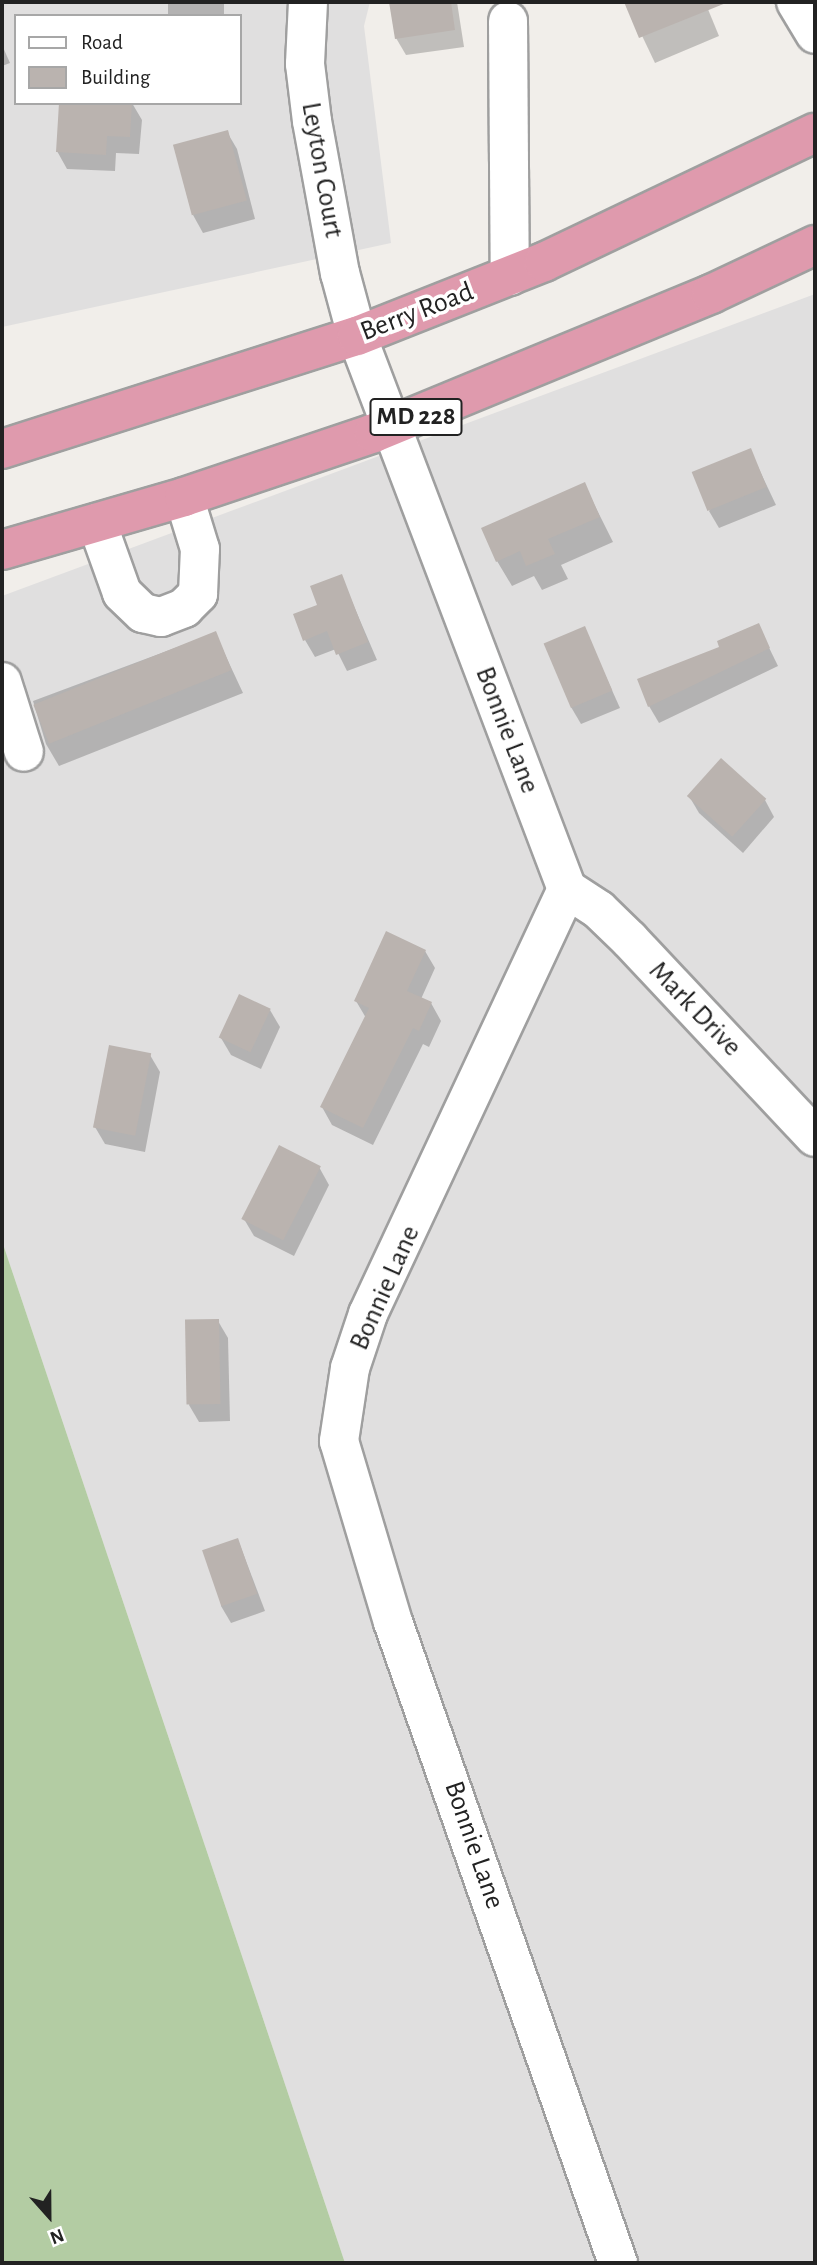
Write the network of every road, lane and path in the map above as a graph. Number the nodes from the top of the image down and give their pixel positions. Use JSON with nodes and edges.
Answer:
{"nodes":[{"id":1,"x":308,"y":2,"type":"edge"},
{"id":2,"x":796,"y":2,"type":"edge"},
{"id":3,"x":508,"y":21,"type":"dead end"},
{"id":4,"x":815,"y":34,"type":"edge"},
{"id":5,"x":815,"y":134,"type":"edge"},
{"id":6,"x":815,"y":245,"type":"edge"},
{"id":7,"x":510,"y":276,"type":"junction"},
{"id":8,"x":357,"y":336,"type":"junction"},
{"id":9,"x":391,"y":426,"type":"junction"},
{"id":10,"x":2,"y":449,"type":"edge"},
{"id":11,"x":184,"y":497,"type":"junction"},
{"id":12,"x":97,"y":523,"type":"junction"},
{"id":13,"x":2,"y":550,"type":"edge"},
{"id":14,"x":2,"y":682,"type":"edge"},
{"id":15,"x":24,"y":752,"type":"dead end"},
{"id":16,"x":567,"y":889,"type":"junction"},
{"id":17,"x":815,"y":1137,"type":"edge"},
{"id":18,"x":618,"y":2263,"type":"edge"}],
"edges":[{"from":1,"to":8,"type":"street","name":"Leyton Court"},
{"from":2,"to":4,"type":"street"},
{"from":3,"to":7,"type":"street"},
{"from":5,"to":7,"type":"highway","name":"Berry Road"},
{"from":6,"to":9,"type":"highway","number":"MD 228"},
{"from":7,"to":8,"type":"highway","name":"Berry Road"},
{"from":8,"to":9,"type":"street","name":"Bonnie Lane"},
{"from":8,"to":10,"type":"highway","name":"Berry Road"},
{"from":9,"to":11,"type":"highway","number":"MD 228"},
{"from":9,"to":16,"type":"street","name":"Bonnie Lane"},
{"from":11,"to":12,"type":"highway","number":"MD 228"},
{"from":11,"to":12,"type":"street"},
{"from":12,"to":13,"type":"highway","number":"MD 228"},
{"from":14,"to":15,"type":"street"},
{"from":16,"to":17,"type":"street","name":"Mark Drive"},
{"from":16,"to":18,"type":"street","name":"Bonnie Lane"}]}
